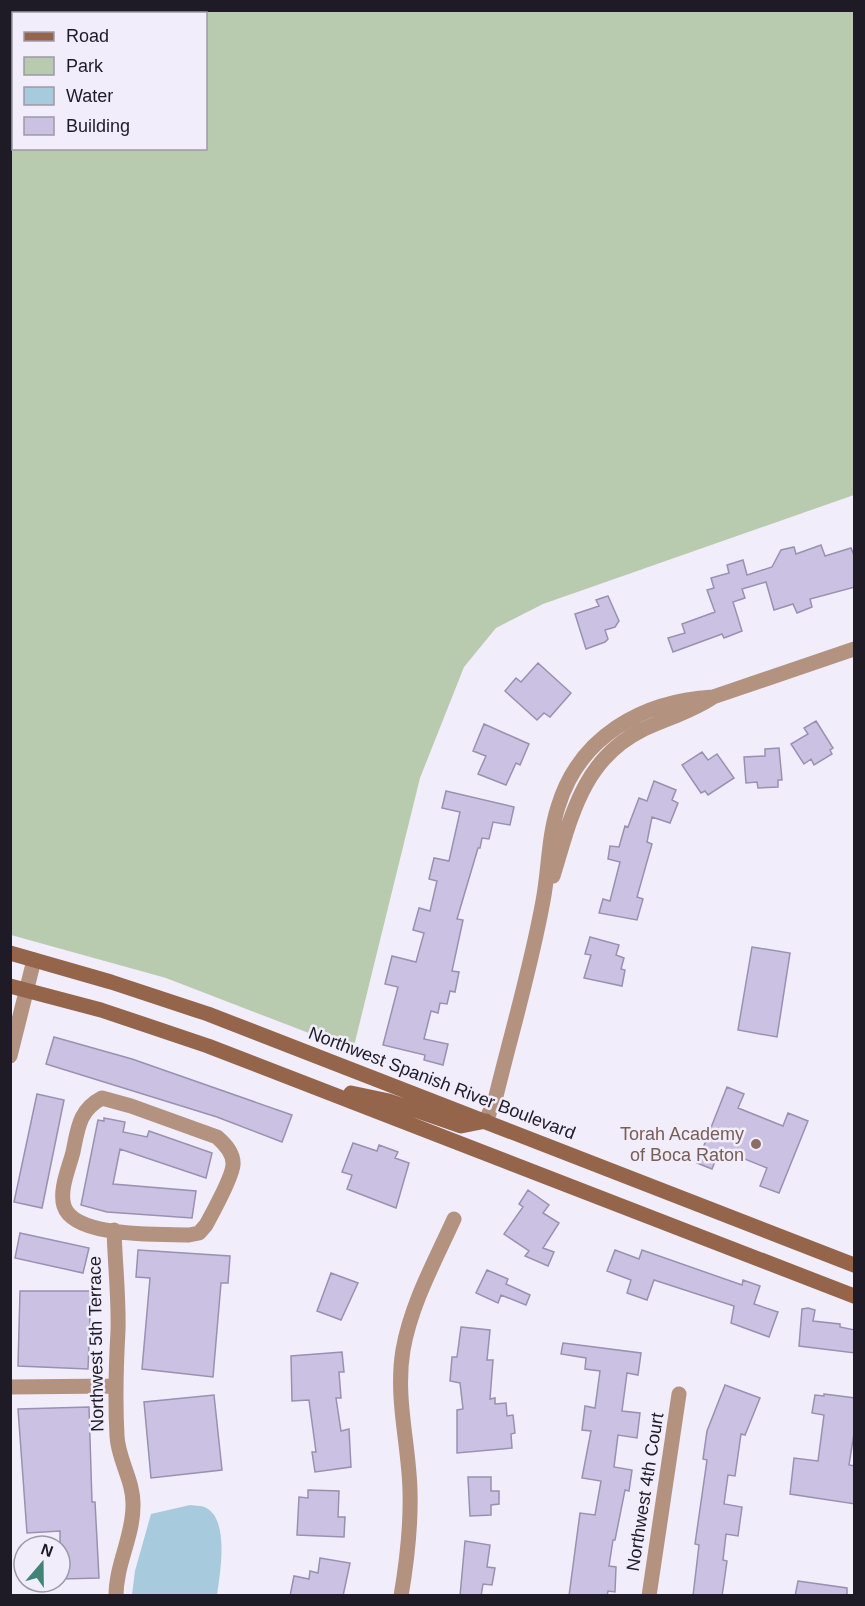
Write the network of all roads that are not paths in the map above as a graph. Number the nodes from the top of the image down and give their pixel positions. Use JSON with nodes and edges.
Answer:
{"nodes":[{"id":1,"x":855,"y":650,"type":"edge"},
{"id":2,"x":11,"y":956,"type":"edge"},
{"id":3,"x":34,"y":960,"type":"junction"},
{"id":4,"x":10,"y":986,"type":"edge"},
{"id":5,"x":27,"y":990,"type":"junction"},
{"id":6,"x":10,"y":1056,"type":"edge"},
{"id":7,"x":318,"y":1088,"type":"junction"},
{"id":8,"x":486,"y":1121,"type":"junction"},
{"id":9,"x":454,"y":1219,"type":"dead end"},
{"id":10,"x":114,"y":1230,"type":"junction"},
{"id":11,"x":855,"y":1265,"type":"edge"},
{"id":12,"x":855,"y":1296,"type":"edge"},
{"id":13,"x":115,"y":1386,"type":"junction"},
{"id":14,"x":10,"y":1387,"type":"edge"},
{"id":15,"x":679,"y":1395,"type":"dead end"},
{"id":16,"x":116,"y":1596,"type":"edge"},
{"id":17,"x":401,"y":1596,"type":"edge"},
{"id":18,"x":649,"y":1596,"type":"edge"}],
"edges":[{"from":1,"to":8,"type":"street"},
{"from":2,"to":3,"type":"main road","name":"Northwest Spanish River Boulevard"},
{"from":3,"to":5,"type":"street"},
{"from":3,"to":8,"type":"main road","name":"Northwest Spanish River Boulevard"},
{"from":4,"to":5,"type":"main road"},
{"from":5,"to":6,"type":"street"},
{"from":5,"to":7,"type":"main road"},
{"from":7,"to":8,"type":"main road"},
{"from":7,"to":12,"type":"main road"},
{"from":8,"to":11,"type":"main road","name":"Northwest Spanish River Boulevard"},
{"from":9,"to":17,"type":"street"},
{"from":10,"to":10,"type":"street"},
{"from":10,"to":13,"type":"street","name":"Northwest 5th Terrace"},
{"from":13,"to":14,"type":"street"},
{"from":13,"to":16,"type":"street","name":"Northwest 5th Terrace"},
{"from":15,"to":18,"type":"street","name":"Northwest 4th Court"}]}
